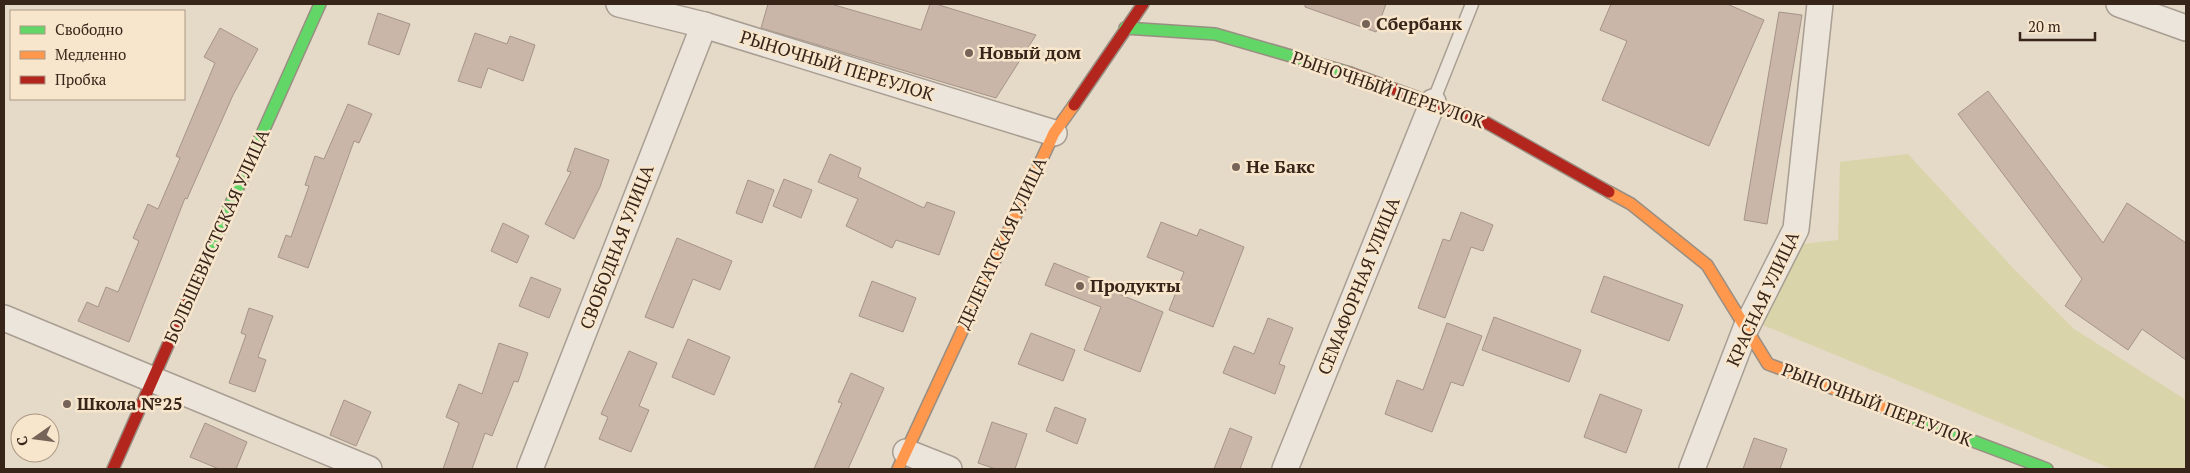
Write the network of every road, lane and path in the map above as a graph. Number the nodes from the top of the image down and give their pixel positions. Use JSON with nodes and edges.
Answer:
{"nodes":[{"id":1,"x":320,"y":4,"type":"edge"},
{"id":2,"x":618,"y":4,"type":"edge"},
{"id":3,"x":1143,"y":4,"type":"edge"},
{"id":4,"x":1472,"y":4,"type":"edge"},
{"id":5,"x":1820,"y":4,"type":"edge"},
{"id":6,"x":2119,"y":4,"type":"edge"},
{"id":7,"x":704,"y":25,"type":"junction"},
{"id":8,"x":1125,"y":28,"type":"junction"},
{"id":9,"x":2186,"y":28,"type":"edge"},
{"id":10,"x":1434,"y":102,"type":"junction"},
{"id":11,"x":1054,"y":133,"type":"junction"},
{"id":12,"x":4,"y":318,"type":"edge"},
{"id":13,"x":1746,"y":328,"type":"junction"},
{"id":14,"x":153,"y":380,"type":"junction"},
{"id":15,"x":902,"y":461,"type":"edge"},
{"id":16,"x":113,"y":469,"type":"edge"},
{"id":17,"x":369,"y":469,"type":"edge"},
{"id":18,"x":530,"y":469,"type":"edge"},
{"id":19,"x":949,"y":469,"type":"edge"},
{"id":20,"x":1285,"y":469,"type":"edge"},
{"id":21,"x":1692,"y":469,"type":"edge"},
{"id":22,"x":2047,"y":469,"type":"edge"}],
"edges":[{"from":1,"to":14,"type":"street","name":"БОЛЬШЕВИСТСКАЯ УЛИЦА"},
{"from":2,"to":7,"type":"street","name":"РЫНОЧНЫЙ ПЕРЕУЛОК"},
{"from":3,"to":8,"type":"street","name":"ДЕЛЕГАТСКАЯ УЛИЦА"},
{"from":4,"to":10,"type":"lane"},
{"from":5,"to":13,"type":"street","name":"КРАСНАЯ УЛИЦА"},
{"from":6,"to":9,"type":"street"},
{"from":7,"to":11,"type":"street","name":"РЫНОЧНЫЙ ПЕРЕУЛОК"},
{"from":7,"to":18,"type":"street","name":"СВОБОДНАЯ УЛИЦА"},
{"from":8,"to":10,"type":"street","name":"РЫНОЧНЫЙ ПЕРЕУЛОК"},
{"from":8,"to":11,"type":"street","name":"ДЕЛЕГАТСКАЯ УЛИЦА"},
{"from":10,"to":13,"type":"street","name":"РЫНОЧНЫЙ ПЕРЕУЛОК"},
{"from":10,"to":20,"type":"street","name":"СЕМАФОРНАЯ УЛИЦА"},
{"from":11,"to":15,"type":"street","name":"ДЕЛЕГАТСКАЯ УЛИЦА"},
{"from":12,"to":14,"type":"street"},
{"from":13,"to":21,"type":"street","name":"КРАСНАЯ УЛИЦА"},
{"from":13,"to":22,"type":"street","name":"РЫНОЧНЫЙ ПЕРЕУЛОК"},
{"from":14,"to":16,"type":"street","name":"БОЛЬШЕВИСТСКАЯ УЛИЦА"},
{"from":14,"to":17,"type":"street"},
{"from":15,"to":19,"type":"street"}]}
